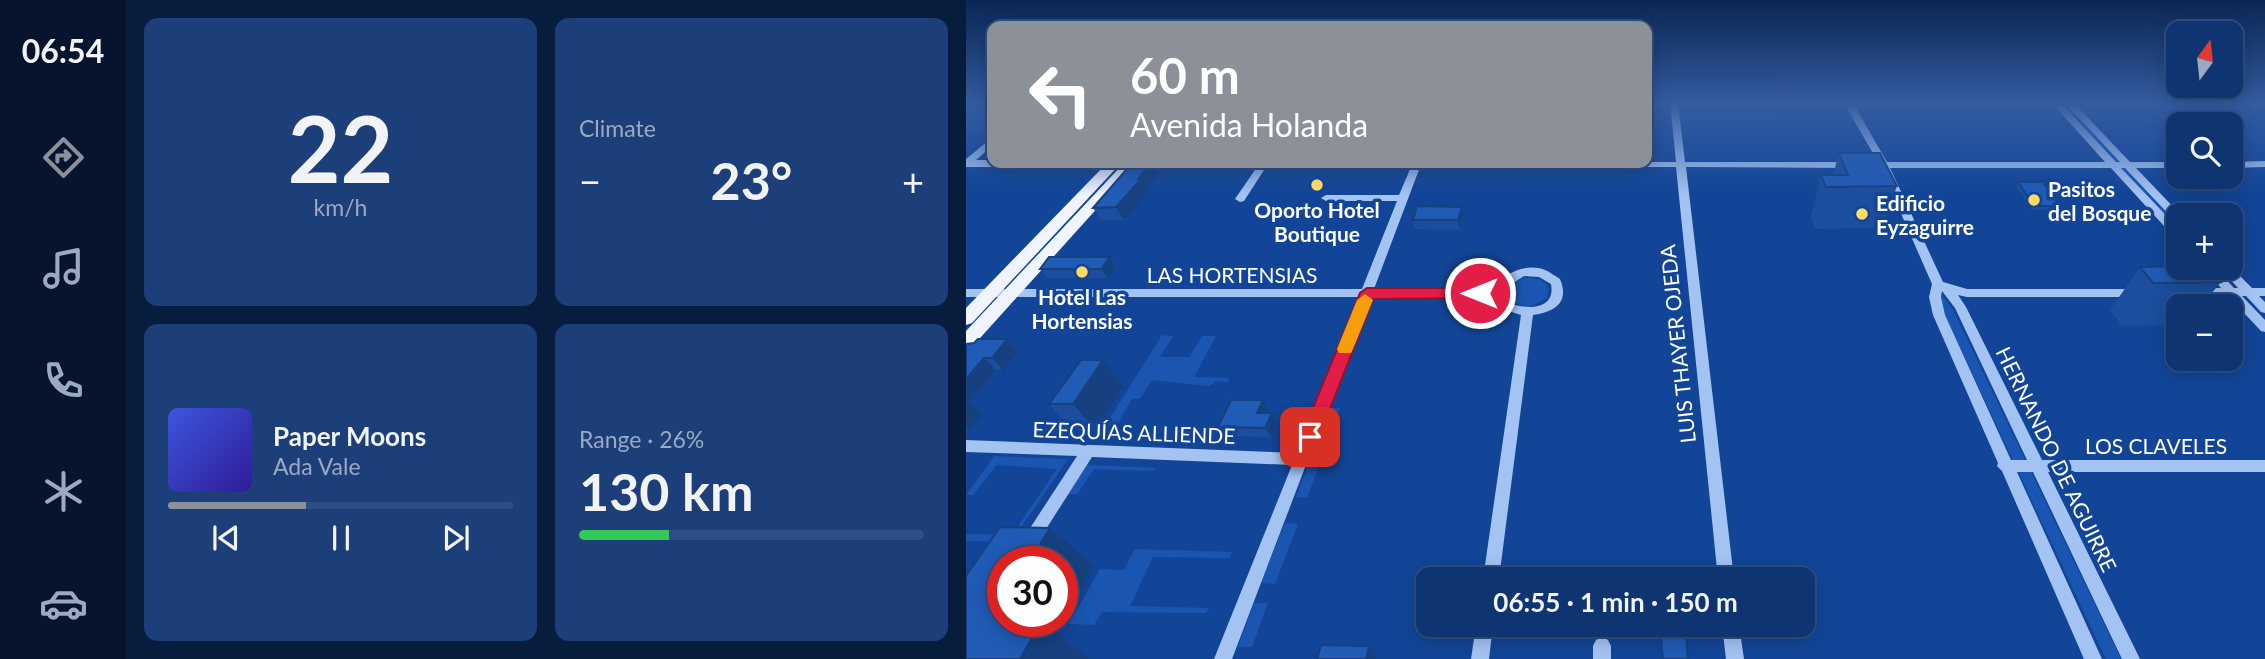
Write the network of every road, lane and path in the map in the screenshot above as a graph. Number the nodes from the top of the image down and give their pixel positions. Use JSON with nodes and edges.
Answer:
{"nodes":[{"id":1,"x":1677,"y":134,"type":"edge"},
{"id":2,"x":1866,"y":134,"type":"edge"},
{"id":3,"x":2084,"y":134,"type":"edge"},
{"id":4,"x":2098,"y":134,"type":"edge"},
{"id":5,"x":987,"y":146,"type":"edge"},
{"id":6,"x":966,"y":164,"type":"edge"},
{"id":7,"x":987,"y":164,"type":"edge"},
{"id":8,"x":2265,"y":164,"type":"edge"},
{"id":9,"x":1652,"y":165,"type":"edge"},
{"id":10,"x":1680,"y":165,"type":"junction"},
{"id":11,"x":1884,"y":165,"type":"junction"},
{"id":12,"x":2113,"y":165,"type":"junction"},
{"id":13,"x":2128,"y":165,"type":"junction"},
{"id":14,"x":2166,"y":165,"type":"edge"},
{"id":15,"x":2243,"y":165,"type":"edge"},
{"id":16,"x":1109,"y":168,"type":"edge"},
{"id":17,"x":1126,"y":168,"type":"edge"},
{"id":18,"x":1260,"y":168,"type":"edge"},
{"id":19,"x":1415,"y":168,"type":"edge"},
{"id":20,"x":1240,"y":198,"type":"dead end"},
{"id":21,"x":1326,"y":198,"type":"dead end"},
{"id":22,"x":1404,"y":198,"type":"junction"},
{"id":23,"x":2166,"y":205,"type":"edge"},
{"id":24,"x":2166,"y":222,"type":"edge"},
{"id":25,"x":2220,"y":280,"type":"edge"},
{"id":26,"x":2238,"y":280,"type":"edge"},
{"id":27,"x":1943,"y":287,"type":"junction"},
{"id":28,"x":2181,"y":292,"type":"edge"},
{"id":29,"x":2231,"y":292,"type":"junction"},
{"id":30,"x":2249,"y":292,"type":"junction"},
{"id":31,"x":2265,"y":292,"type":"edge"},
{"id":32,"x":966,"y":293,"type":"edge"},
{"id":33,"x":990,"y":293,"type":"junction"},
{"id":34,"x":1012,"y":293,"type":"junction"},
{"id":35,"x":1367,"y":293,"type":"junction"},
{"id":36,"x":1498,"y":293,"type":"junction"},
{"id":37,"x":2154,"y":293,"type":"edge"},
{"id":38,"x":2265,"y":309,"type":"edge"},
{"id":39,"x":1527,"y":313,"type":"junction"},
{"id":40,"x":966,"y":319,"type":"edge"},
{"id":41,"x":2265,"y":328,"type":"edge"},
{"id":42,"x":966,"y":342,"type":"edge"},
{"id":43,"x":966,"y":446,"type":"edge"},
{"id":44,"x":1088,"y":451,"type":"junction"},
{"id":45,"x":1301,"y":459,"type":"junction"},
{"id":46,"x":2004,"y":466,"type":"junction"},
{"id":47,"x":2037,"y":466,"type":"junction"},
{"id":48,"x":2265,"y":466,"type":"edge"},
{"id":49,"x":1026,"y":546,"type":"edge"},
{"id":50,"x":1493,"y":567,"type":"edge"},
{"id":51,"x":1725,"y":567,"type":"edge"},
{"id":52,"x":1483,"y":637,"type":"edge"},
{"id":53,"x":1732,"y":637,"type":"edge"},
{"id":54,"x":1223,"y":659,"type":"edge"},
{"id":55,"x":1480,"y":659,"type":"edge"},
{"id":56,"x":1735,"y":659,"type":"edge"},
{"id":57,"x":2092,"y":659,"type":"edge"},
{"id":58,"x":2131,"y":659,"type":"edge"}],
"edges":[{"from":1,"to":10,"type":"street","name":"LUIS THAYER OJEDA"},
{"from":2,"to":11,"type":"street","name":"HERNANDO DE AGUIRRE"},
{"from":3,"to":12,"type":"street"},
{"from":4,"to":13,"type":"street"},
{"from":5,"to":6,"type":"street"},
{"from":6,"to":7,"type":"street"},
{"from":8,"to":15,"type":"street"},
{"from":9,"to":10,"type":"street"},
{"from":10,"to":11,"type":"street"},
{"from":10,"to":51,"type":"street","name":"LUIS THAYER OJEDA"},
{"from":11,"to":12,"type":"street"},
{"from":11,"to":27,"type":"street","name":"HERNANDO DE AGUIRRE"},
{"from":12,"to":13,"type":"street"},
{"from":12,"to":24,"type":"street"},
{"from":13,"to":14,"type":"street"},
{"from":13,"to":23,"type":"street"},
{"from":16,"to":33,"type":"main road"},
{"from":17,"to":34,"type":"main road"},
{"from":18,"to":20,"type":"street"},
{"from":19,"to":22,"type":"street"},
{"from":21,"to":22,"type":"street"},
{"from":22,"to":35,"type":"street"},
{"from":25,"to":29,"type":"street"},
{"from":26,"to":30,"type":"street"},
{"from":27,"to":37,"type":"street"},
{"from":27,"to":46,"type":"street","name":"HERNANDO DE AGUIRRE"},
{"from":27,"to":47,"type":"street","name":"HERNANDO DE AGUIRRE"},
{"from":28,"to":29,"type":"street"},
{"from":29,"to":30,"type":"street"},
{"from":29,"to":41,"type":"street"},
{"from":30,"to":31,"type":"street"},
{"from":30,"to":38,"type":"street"},
{"from":32,"to":33,"type":"street","name":"LAS HORTENSIAS"},
{"from":33,"to":34,"type":"street","name":"LAS HORTENSIAS"},
{"from":33,"to":40,"type":"main road"},
{"from":34,"to":35,"type":"street","name":"LAS HORTENSIAS"},
{"from":34,"to":42,"type":"main road"},
{"from":35,"to":36,"type":"street","name":"LAS HORTENSIAS"},
{"from":35,"to":45,"type":"street"},
{"from":36,"to":39,"type":"street"},
{"from":36,"to":39,"type":"street"},
{"from":39,"to":50,"type":"street"},
{"from":43,"to":44,"type":"street","name":"EZEQUÍAS ALLIENDE"},
{"from":44,"to":45,"type":"street","name":"EZEQUÍAS ALLIENDE"},
{"from":44,"to":49,"type":"street"},
{"from":45,"to":54,"type":"street"},
{"from":46,"to":47,"type":"street","name":"LOS CLAVELES"},
{"from":46,"to":57,"type":"street","name":"HERNANDO DE AGUIRRE"},
{"from":47,"to":48,"type":"street","name":"LOS CLAVELES"},
{"from":47,"to":58,"type":"street","name":"HERNANDO DE AGUIRRE"},
{"from":52,"to":55,"type":"street"},
{"from":53,"to":56,"type":"street"}]}
